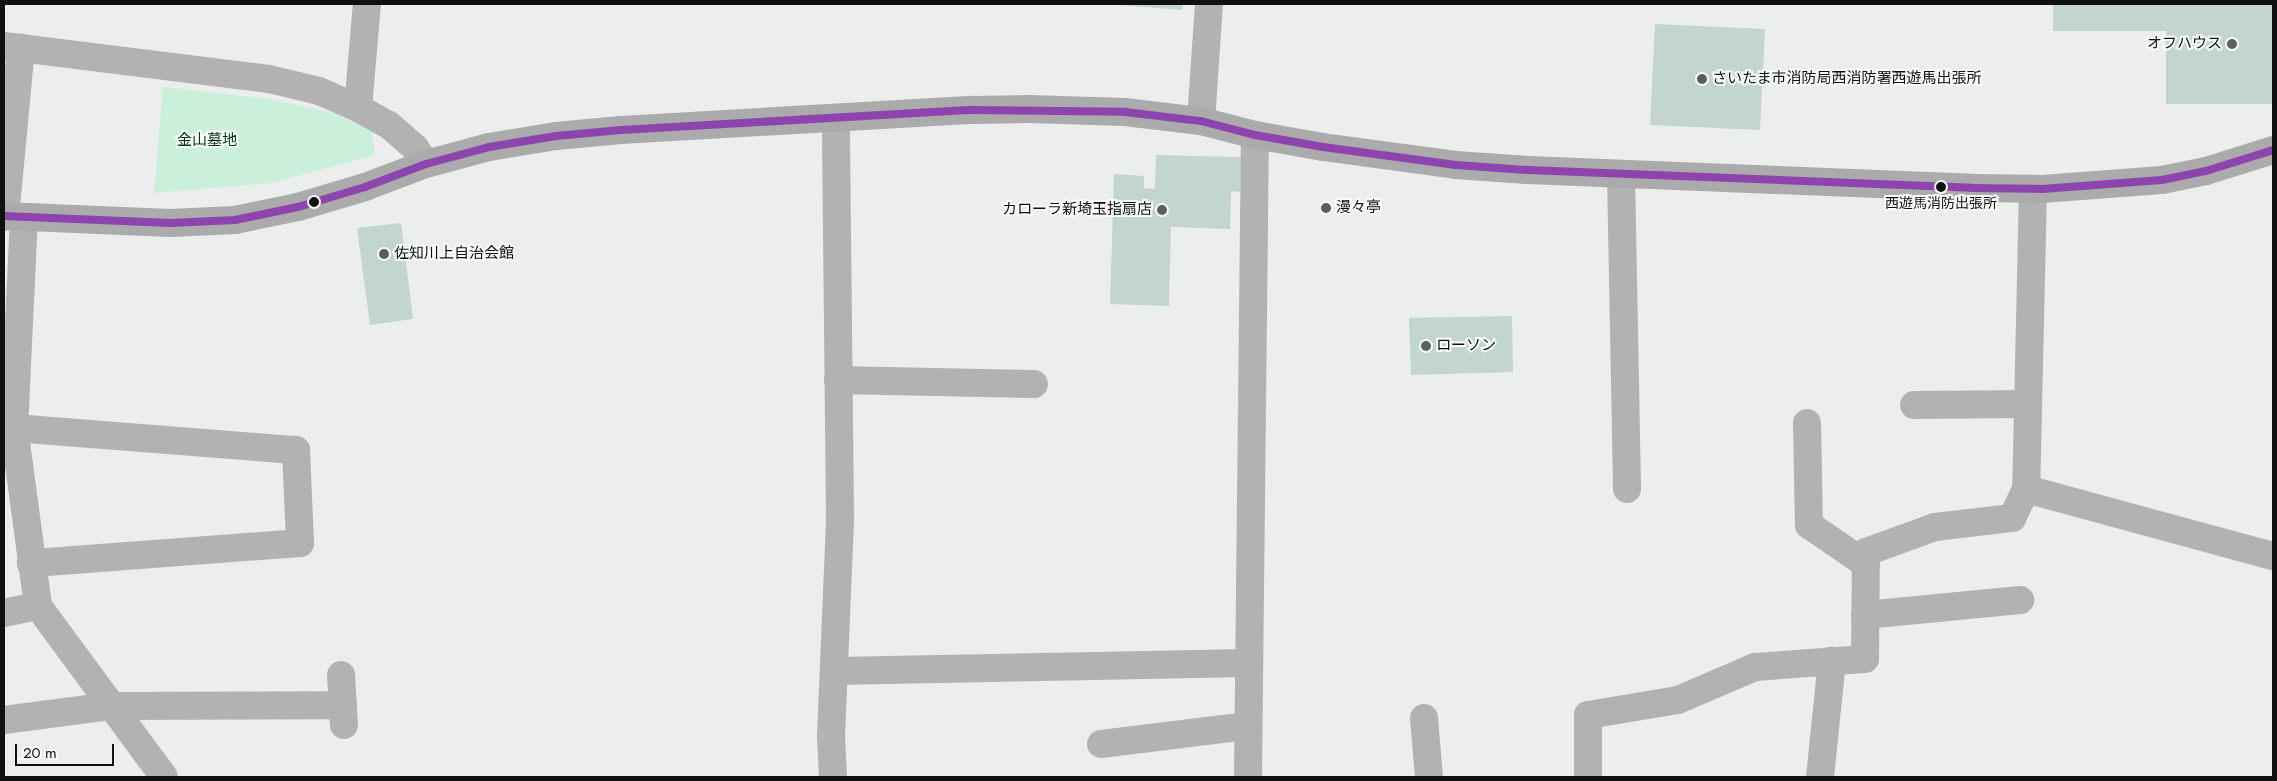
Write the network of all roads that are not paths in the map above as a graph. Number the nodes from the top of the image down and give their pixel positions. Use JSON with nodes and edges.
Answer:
{"nodes":[{"id":1,"x":367,"y":4,"type":"edge"},
{"id":2,"x":1209,"y":4,"type":"edge"},
{"id":3,"x":12,"y":47,"type":"edge"},
{"id":4,"x":358,"y":108,"type":"junction"},
{"id":5,"x":836,"y":118,"type":"junction"},
{"id":6,"x":1201,"y":122,"type":"junction"},
{"id":7,"x":1255,"y":135,"type":"junction"},
{"id":8,"x":2273,"y":150,"type":"edge"},
{"id":9,"x":426,"y":164,"type":"junction"},
{"id":10,"x":1622,"y":174,"type":"junction"},
{"id":11,"x":2033,"y":189,"type":"junction"},
{"id":12,"x":11,"y":217,"type":"edge"},
{"id":13,"x":838,"y":380,"type":"junction"},
{"id":14,"x":1034,"y":384,"type":"dead end"},
{"id":15,"x":2028,"y":404,"type":"junction"},
{"id":16,"x":1914,"y":405,"type":"dead end"},
{"id":17,"x":1807,"y":423,"type":"dead end"},
{"id":18,"x":14,"y":428,"type":"junction"},
{"id":19,"x":1627,"y":489,"type":"dead end"},
{"id":20,"x":2026,"y":490,"type":"junction"},
{"id":21,"x":2273,"y":556,"type":"edge"},
{"id":22,"x":31,"y":563,"type":"junction"},
{"id":23,"x":1866,"y":564,"type":"junction"},
{"id":24,"x":2020,"y":600,"type":"dead end"},
{"id":25,"x":38,"y":606,"type":"junction"},
{"id":26,"x":4,"y":613,"type":"edge"},
{"id":27,"x":1866,"y":615,"type":"junction"},
{"id":28,"x":1248,"y":662,"type":"junction"},
{"id":29,"x":1832,"y":662,"type":"junction"},
{"id":30,"x":834,"y":671,"type":"junction"},
{"id":31,"x":341,"y":675,"type":"dead end"},
{"id":32,"x":111,"y":706,"type":"junction"},
{"id":33,"x":1424,"y":718,"type":"dead end"},
{"id":34,"x":4,"y":720,"type":"edge"},
{"id":35,"x":1248,"y":726,"type":"junction"},
{"id":36,"x":1101,"y":744,"type":"dead end"},
{"id":37,"x":164,"y":777,"type":"edge"},
{"id":38,"x":833,"y":777,"type":"edge"},
{"id":39,"x":1248,"y":777,"type":"edge"},
{"id":40,"x":1429,"y":777,"type":"edge"},
{"id":41,"x":1588,"y":777,"type":"edge"},
{"id":42,"x":1820,"y":777,"type":"edge"}],
"edges":[{"from":1,"to":4,"type":"street"},
{"from":2,"to":6,"type":"street"},
{"from":3,"to":4,"type":"street"},
{"from":3,"to":12,"type":"street"},
{"from":4,"to":9,"type":"street"},
{"from":5,"to":6,"type":"main road"},
{"from":5,"to":9,"type":"main road"},
{"from":5,"to":13,"type":"street"},
{"from":6,"to":7,"type":"main road"},
{"from":7,"to":10,"type":"main road"},
{"from":7,"to":28,"type":"street"},
{"from":8,"to":11,"type":"main road"},
{"from":9,"to":12,"type":"main road"},
{"from":10,"to":11,"type":"main road"},
{"from":10,"to":19,"type":"street"},
{"from":11,"to":15,"type":"street"},
{"from":12,"to":18,"type":"street"},
{"from":13,"to":14,"type":"street"},
{"from":13,"to":30,"type":"street"},
{"from":15,"to":16,"type":"street"},
{"from":15,"to":20,"type":"street"},
{"from":17,"to":23,"type":"street"},
{"from":18,"to":22,"type":"street"},
{"from":18,"to":22,"type":"street"},
{"from":20,"to":21,"type":"street"},
{"from":20,"to":23,"type":"street"},
{"from":22,"to":25,"type":"street"},
{"from":23,"to":27,"type":"street"},
{"from":24,"to":27,"type":"street"},
{"from":25,"to":26,"type":"street"},
{"from":25,"to":32,"type":"street"},
{"from":27,"to":29,"type":"street"},
{"from":28,"to":30,"type":"street"},
{"from":28,"to":35,"type":"street"},
{"from":29,"to":41,"type":"street"},
{"from":29,"to":42,"type":"street"},
{"from":30,"to":38,"type":"street"},
{"from":31,"to":32,"type":"street"},
{"from":32,"to":34,"type":"street"},
{"from":32,"to":37,"type":"street"},
{"from":33,"to":40,"type":"street"},
{"from":35,"to":36,"type":"street"},
{"from":35,"to":39,"type":"street"}]}
